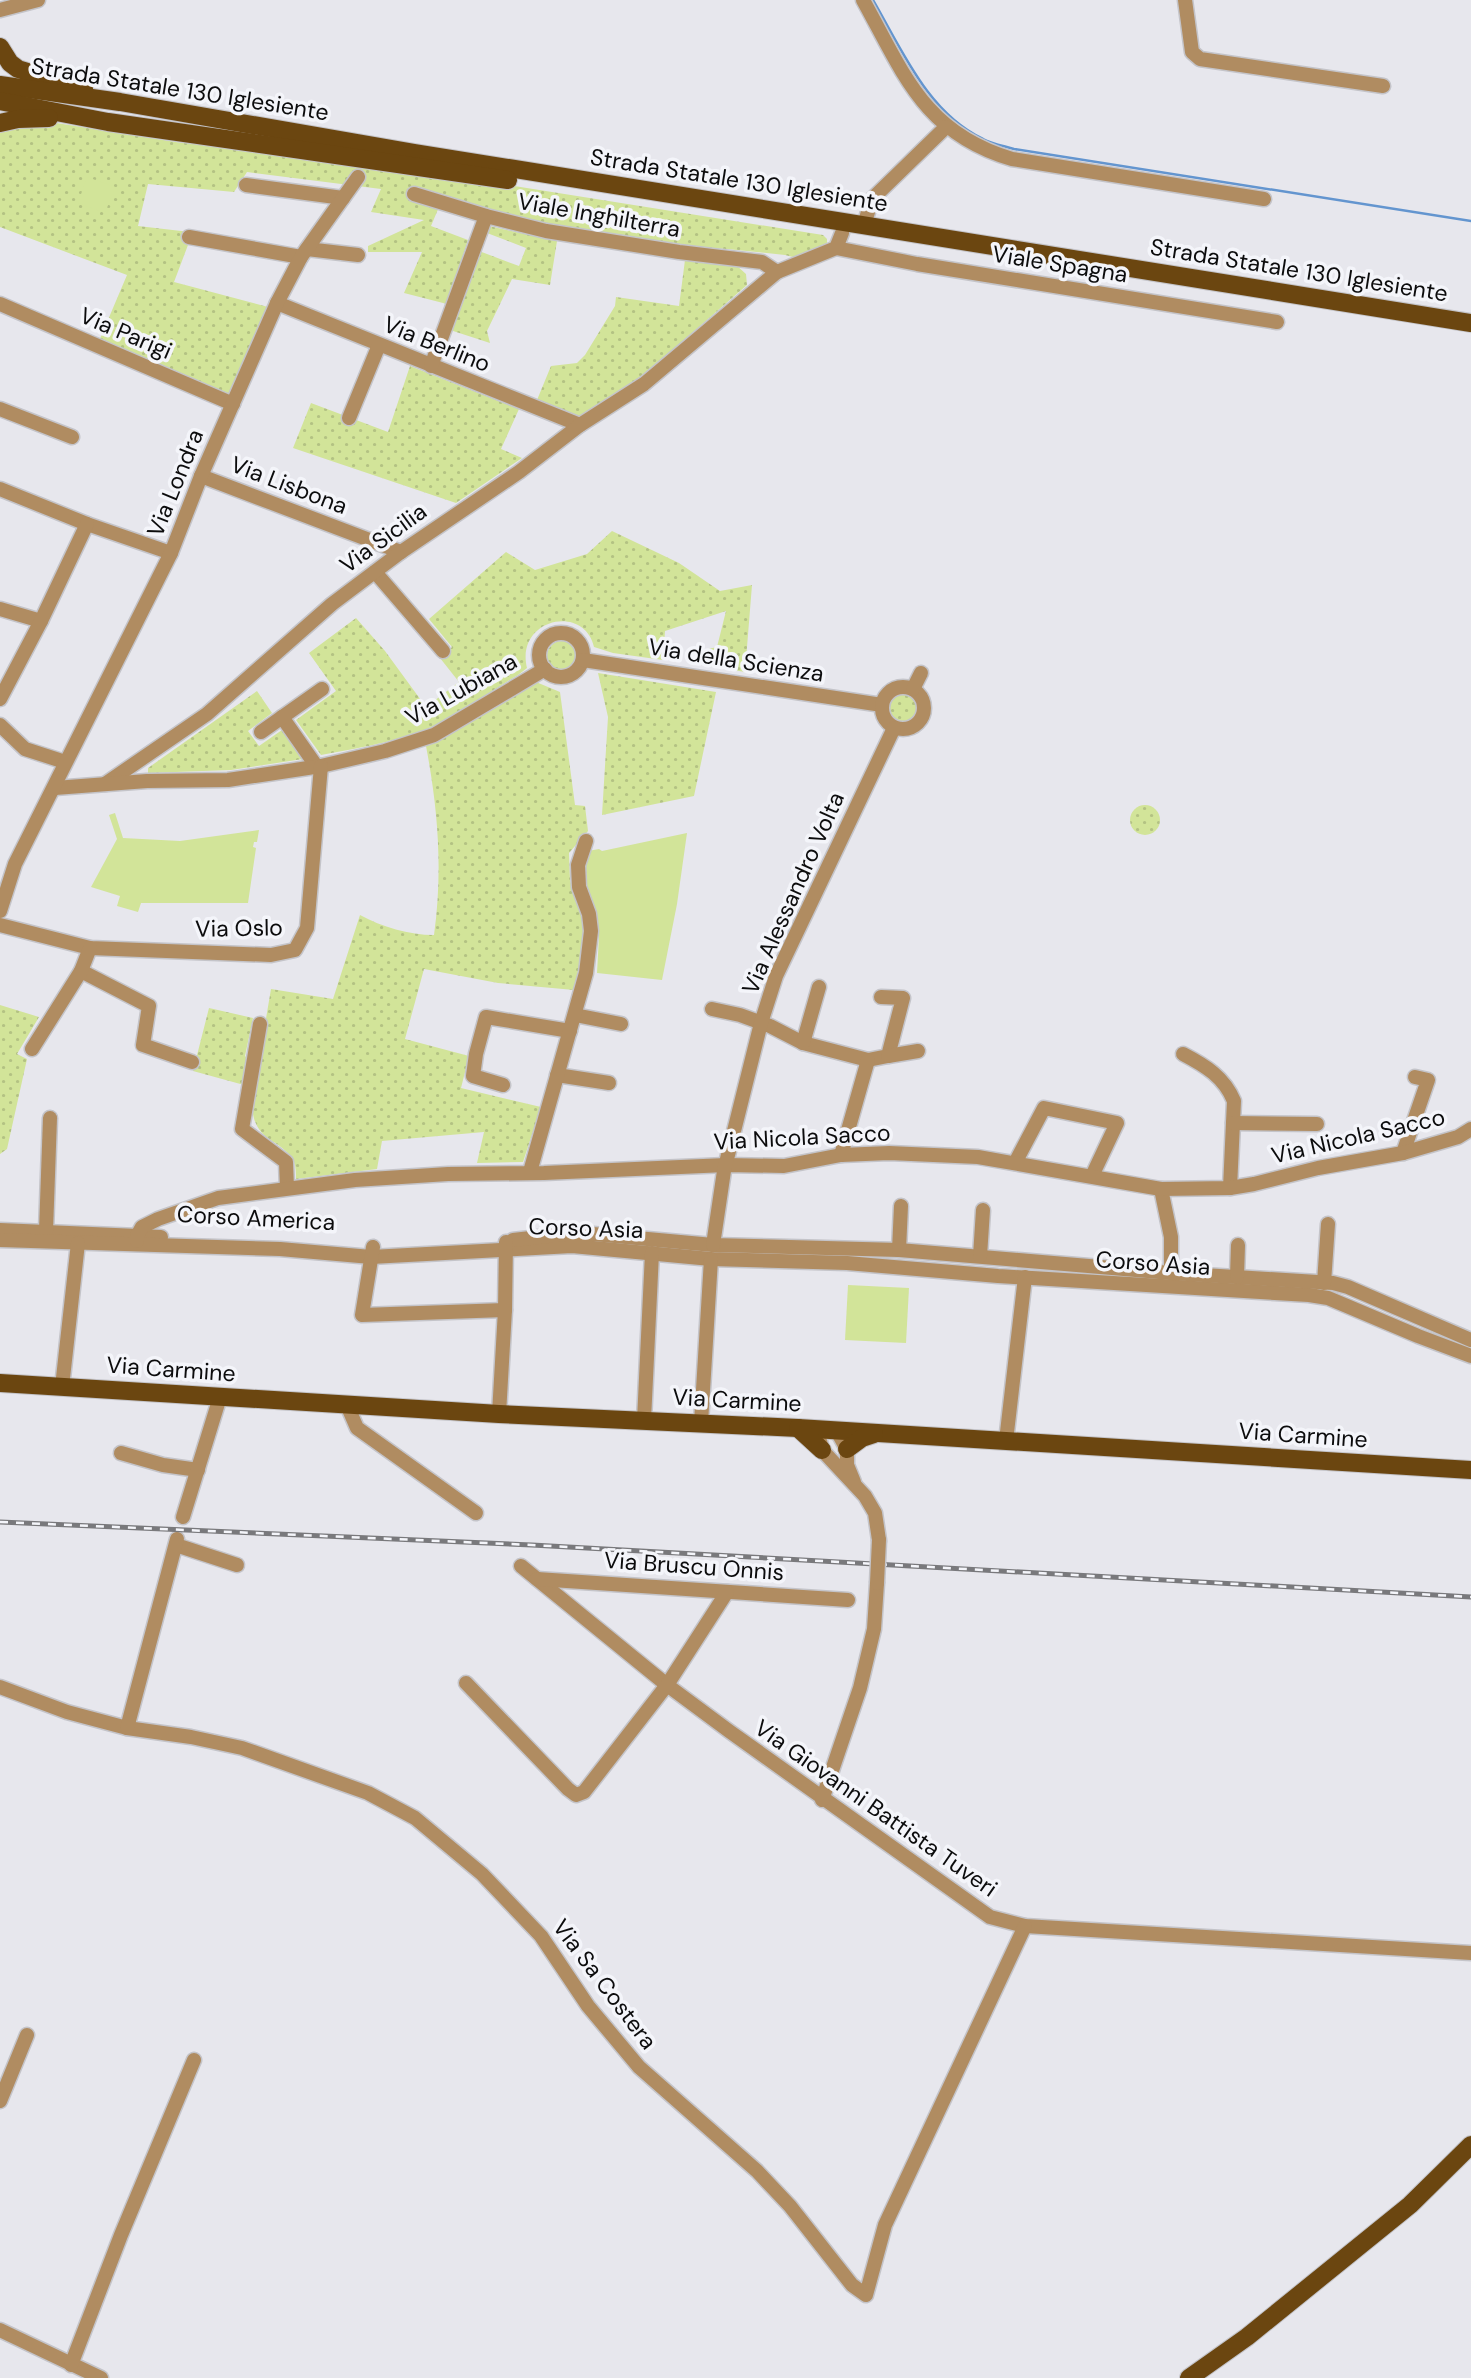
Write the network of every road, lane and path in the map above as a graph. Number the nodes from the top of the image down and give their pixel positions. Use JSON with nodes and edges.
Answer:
{"nodes":[{"id":1,"x":38,"y":0,"type":"edge"},
{"id":2,"x":863,"y":0,"type":"edge"},
{"id":3,"x":1185,"y":0,"type":"edge"},
{"id":4,"x":2,"y":11,"type":"edge"},
{"id":5,"x":0,"y":47,"type":"edge"},
{"id":6,"x":0,"y":85,"type":"edge"},
{"id":7,"x":1382,"y":86,"type":"dead end"},
{"id":8,"x":0,"y":101,"type":"edge"},
{"id":9,"x":120,"y":102,"type":"junction"},
{"id":10,"x":108,"y":122,"type":"junction"},
{"id":11,"x":0,"y":123,"type":"edge"},
{"id":12,"x":946,"y":127,"type":"junction"},
{"id":13,"x":358,"y":177,"type":"dead end"},
{"id":14,"x":246,"y":185,"type":"dead end"},
{"id":15,"x":414,"y":194,"type":"dead end"},
{"id":16,"x":343,"y":198,"type":"junction"},
{"id":17,"x":1264,"y":199,"type":"dead end"},
{"id":18,"x":486,"y":216,"type":"junction"},
{"id":19,"x":864,"y":225,"type":"junction"},
{"id":20,"x":189,"y":237,"type":"dead end"},
{"id":21,"x":839,"y":240,"type":"junction"},
{"id":22,"x":304,"y":253,"type":"junction"},
{"id":23,"x":358,"y":255,"type":"dead end"},
{"id":24,"x":777,"y":272,"type":"junction"},
{"id":25,"x":277,"y":303,"type":"junction"},
{"id":26,"x":0,"y":304,"type":"edge"},
{"id":27,"x":1277,"y":321,"type":"dead end"},
{"id":28,"x":1466,"y":321,"type":"edge"},
{"id":29,"x":1471,"y":334,"type":"edge"},
{"id":30,"x":379,"y":345,"type":"junction"},
{"id":31,"x":431,"y":366,"type":"junction"},
{"id":32,"x":233,"y":404,"type":"junction"},
{"id":33,"x":0,"y":409,"type":"edge"},
{"id":34,"x":349,"y":418,"type":"dead end"},
{"id":35,"x":580,"y":425,"type":"junction"},
{"id":36,"x":72,"y":437,"type":"dead end"},
{"id":37,"x":201,"y":476,"type":"junction"},
{"id":38,"x":0,"y":489,"type":"edge"},
{"id":39,"x":87,"y":524,"type":"junction"},
{"id":40,"x":401,"y":552,"type":"junction"},
{"id":41,"x":171,"y":554,"type":"junction"},
{"id":42,"x":375,"y":572,"type":"junction"},
{"id":43,"x":0,"y":609,"type":"edge"},
{"id":44,"x":41,"y":621,"type":"junction"},
{"id":45,"x":443,"y":651,"type":"dead end"},
{"id":46,"x":583,"y":660,"type":"junction"},
{"id":47,"x":545,"y":669,"type":"junction"},
{"id":48,"x":921,"y":673,"type":"dead end"},
{"id":49,"x":322,"y":689,"type":"dead end"},
{"id":50,"x":913,"y":689,"type":"junction"},
{"id":51,"x":0,"y":699,"type":"edge"},
{"id":52,"x":882,"y":705,"type":"junction"},
{"id":53,"x":282,"y":717,"type":"junction"},
{"id":54,"x":0,"y":725,"type":"edge"},
{"id":55,"x":894,"y":728,"type":"junction"},
{"id":56,"x":261,"y":732,"type":"dead end"},
{"id":57,"x":65,"y":762,"type":"junction"},
{"id":58,"x":139,"y":762,"type":"junction"},
{"id":59,"x":319,"y":766,"type":"junction"},
{"id":60,"x":147,"y":781,"type":"junction"},
{"id":61,"x":105,"y":784,"type":"junction"},
{"id":62,"x":55,"y":788,"type":"junction"},
{"id":63,"x":586,"y":841,"type":"dead end"},
{"id":64,"x":0,"y":911,"type":"edge"},
{"id":65,"x":0,"y":925,"type":"edge"},
{"id":66,"x":90,"y":948,"type":"junction"},
{"id":67,"x":80,"y":971,"type":"junction"},
{"id":68,"x":819,"y":987,"type":"dead end"},
{"id":69,"x":881,"y":997,"type":"dead end"},
{"id":70,"x":712,"y":1009,"type":"dead end"},
{"id":71,"x":575,"y":1014,"type":"junction"},
{"id":72,"x":761,"y":1023,"type":"junction"},
{"id":73,"x":260,"y":1024,"type":"dead end"},
{"id":74,"x":621,"y":1024,"type":"dead end"},
{"id":75,"x":570,"y":1031,"type":"junction"},
{"id":76,"x":803,"y":1043,"type":"junction"},
{"id":77,"x":32,"y":1049,"type":"dead end"},
{"id":78,"x":918,"y":1051,"type":"dead end"},
{"id":79,"x":1184,"y":1054,"type":"dead end"},
{"id":80,"x":888,"y":1056,"type":"junction"},
{"id":81,"x":869,"y":1060,"type":"junction"},
{"id":82,"x":192,"y":1062,"type":"dead end"},
{"id":83,"x":557,"y":1074,"type":"junction"},
{"id":84,"x":1415,"y":1077,"type":"dead end"},
{"id":85,"x":609,"y":1083,"type":"dead end"},
{"id":86,"x":503,"y":1085,"type":"dead end"},
{"id":87,"x":50,"y":1118,"type":"dead end"},
{"id":88,"x":1233,"y":1123,"type":"junction"},
{"id":89,"x":1317,"y":1124,"type":"dead end"},
{"id":90,"x":1471,"y":1129,"type":"edge"},
{"id":91,"x":1403,"y":1153,"type":"junction"},
{"id":92,"x":841,"y":1155,"type":"junction"},
{"id":93,"x":1016,"y":1163,"type":"junction"},
{"id":94,"x":726,"y":1164,"type":"junction"},
{"id":95,"x":530,"y":1172,"type":"junction"},
{"id":96,"x":1092,"y":1176,"type":"junction"},
{"id":97,"x":287,"y":1188,"type":"junction"},
{"id":98,"x":1230,"y":1188,"type":"junction"},
{"id":99,"x":1161,"y":1189,"type":"junction"},
{"id":100,"x":901,"y":1206,"type":"dead end"},
{"id":101,"x":983,"y":1210,"type":"dead end"},
{"id":102,"x":1328,"y":1224,"type":"dead end"},
{"id":103,"x":0,"y":1230,"type":"edge"},
{"id":104,"x":47,"y":1231,"type":"junction"},
{"id":105,"x":0,"y":1240,"type":"edge"},
{"id":106,"x":137,"y":1240,"type":"junction"},
{"id":107,"x":78,"y":1243,"type":"junction"},
{"id":108,"x":506,"y":1245,"type":"junction"},
{"id":109,"x":1238,"y":1245,"type":"dead end"},
{"id":110,"x":900,"y":1250,"type":"junction"},
{"id":111,"x":372,"y":1252,"type":"junction"},
{"id":112,"x":712,"y":1252,"type":"junction"},
{"id":113,"x":652,"y":1253,"type":"junction"},
{"id":114,"x":980,"y":1256,"type":"junction"},
{"id":115,"x":1171,"y":1273,"type":"junction"},
{"id":116,"x":1025,"y":1277,"type":"junction"},
{"id":117,"x":1237,"y":1278,"type":"junction"},
{"id":118,"x":1324,"y":1283,"type":"junction"},
{"id":119,"x":505,"y":1310,"type":"junction"},
{"id":120,"x":1398,"y":1310,"type":"junction"},
{"id":121,"x":1391,"y":1325,"type":"junction"},
{"id":122,"x":1470,"y":1337,"type":"edge"},
{"id":123,"x":1471,"y":1356,"type":"edge"},
{"id":124,"x":0,"y":1383,"type":"edge"},
{"id":125,"x":62,"y":1387,"type":"junction"},
{"id":126,"x":220,"y":1397,"type":"junction"},
{"id":127,"x":347,"y":1405,"type":"junction"},
{"id":128,"x":499,"y":1414,"type":"junction"},
{"id":129,"x":644,"y":1420,"type":"junction"},
{"id":130,"x":701,"y":1423,"type":"junction"},
{"id":131,"x":798,"y":1428,"type":"junction"},
{"id":132,"x":829,"y":1430,"type":"junction"},
{"id":133,"x":876,"y":1433,"type":"junction"},
{"id":134,"x":1006,"y":1441,"type":"junction"},
{"id":135,"x":847,"y":1449,"type":"junction"},
{"id":136,"x":822,"y":1450,"type":"junction"},
{"id":137,"x":121,"y":1454,"type":"dead end"},
{"id":138,"x":198,"y":1470,"type":"junction"},
{"id":139,"x":1471,"y":1470,"type":"edge"},
{"id":140,"x":856,"y":1487,"type":"junction"},
{"id":141,"x":476,"y":1513,"type":"dead end"},
{"id":142,"x":183,"y":1517,"type":"dead end"},
{"id":143,"x":237,"y":1565,"type":"dead end"},
{"id":144,"x":522,"y":1566,"type":"dead end"},
{"id":145,"x":537,"y":1578,"type":"junction"},
{"id":146,"x":727,"y":1592,"type":"junction"},
{"id":147,"x":848,"y":1600,"type":"dead end"},
{"id":148,"x":466,"y":1683,"type":"dead end"},
{"id":149,"x":667,"y":1685,"type":"junction"},
{"id":150,"x":0,"y":1687,"type":"edge"},
{"id":151,"x":127,"y":1728,"type":"junction"},
{"id":152,"x":822,"y":1800,"type":"junction"},
{"id":153,"x":1025,"y":1926,"type":"junction"},
{"id":154,"x":1471,"y":1953,"type":"edge"},
{"id":155,"x":27,"y":2035,"type":"dead end"},
{"id":156,"x":194,"y":2060,"type":"dead end"},
{"id":157,"x":0,"y":2101,"type":"edge"},
{"id":158,"x":1471,"y":2145,"type":"edge"},
{"id":159,"x":0,"y":2330,"type":"edge"},
{"id":160,"x":71,"y":2365,"type":"junction"},
{"id":161,"x":101,"y":2378,"type":"edge"},
{"id":162,"x":1189,"y":2378,"type":"edge"}],
"edges":[{"from":1,"to":4,"type":"street"},
{"from":2,"to":12,"type":"street"},
{"from":3,"to":7,"type":"street"},
{"from":5,"to":9,"type":"main road"},
{"from":6,"to":9,"type":"main road","name":"Strada Statale 130 Iglesiente"},
{"from":8,"to":10,"type":"main road","name":"Strada Statale 130 Iglesiente"},
{"from":9,"to":19,"type":"main road","name":"Strada Statale 130 Iglesiente"},
{"from":10,"to":11,"type":"main road"},
{"from":10,"to":21,"type":"main road","name":"Strada Statale 130 Iglesiente"},
{"from":12,"to":17,"type":"street"},
{"from":12,"to":19,"type":"street"},
{"from":13,"to":16,"type":"street","name":"Via Londra"},
{"from":14,"to":16,"type":"street"},
{"from":15,"to":18,"type":"street","name":"Viale Inghilterra"},
{"from":16,"to":22,"type":"street","name":"Via Londra"},
{"from":18,"to":24,"type":"street","name":"Viale Inghilterra"},
{"from":18,"to":31,"type":"street"},
{"from":19,"to":28,"type":"main road","name":"Strada Statale 130 Iglesiente"},
{"from":20,"to":22,"type":"street"},
{"from":21,"to":24,"type":"street","name":"Via Sicilia"},
{"from":21,"to":27,"type":"street","name":"Viale Spagna"},
{"from":21,"to":29,"type":"main road","name":"Strada Statale 130 Iglesiente"},
{"from":22,"to":23,"type":"street"},
{"from":22,"to":25,"type":"street","name":"Via Londra"},
{"from":24,"to":35,"type":"street","name":"Via Sicilia"},
{"from":25,"to":30,"type":"street","name":"Via Berlino"},
{"from":25,"to":32,"type":"street","name":"Via Londra"},
{"from":26,"to":32,"type":"street","name":"Via Parigi"},
{"from":30,"to":31,"type":"street","name":"Via Berlino"},
{"from":30,"to":34,"type":"street"},
{"from":31,"to":35,"type":"street","name":"Via Berlino"},
{"from":32,"to":37,"type":"street","name":"Via Londra"},
{"from":33,"to":36,"type":"street"},
{"from":35,"to":40,"type":"street","name":"Via Sicilia"},
{"from":37,"to":40,"type":"street","name":"Via Lisbona"},
{"from":37,"to":41,"type":"street","name":"Via Londra"},
{"from":38,"to":39,"type":"street"},
{"from":39,"to":41,"type":"street"},
{"from":39,"to":44,"type":"street"},
{"from":40,"to":42,"type":"street","name":"Via Sicilia"},
{"from":41,"to":57,"type":"street","name":"Via Londra"},
{"from":42,"to":45,"type":"street"},
{"from":42,"to":58,"type":"street","name":"Via Sicilia"},
{"from":43,"to":44,"type":"street"},
{"from":44,"to":51,"type":"street"},
{"from":46,"to":47,"type":"street"},
{"from":46,"to":47,"type":"street"},
{"from":46,"to":52,"type":"street","name":"Via della Scienza"},
{"from":47,"to":59,"type":"street","name":"Via Lubiana"},
{"from":48,"to":50,"type":"street"},
{"from":49,"to":53,"type":"street"},
{"from":50,"to":52,"type":"street"},
{"from":50,"to":55,"type":"street"},
{"from":52,"to":55,"type":"street"},
{"from":53,"to":56,"type":"street"},
{"from":53,"to":59,"type":"street"},
{"from":54,"to":57,"type":"street"},
{"from":55,"to":72,"type":"street","name":"Via Alessandro Volta"},
{"from":57,"to":62,"type":"street","name":"Via Londra"},
{"from":58,"to":60,"type":"street"},
{"from":58,"to":61,"type":"street","name":"Via Sicilia"},
{"from":59,"to":60,"type":"street","name":"Via Lubiana"},
{"from":59,"to":66,"type":"street","name":"Via Oslo"},
{"from":60,"to":61,"type":"street","name":"Via Lubiana"},
{"from":61,"to":62,"type":"street","name":"Via Sicilia"},
{"from":62,"to":64,"type":"street"},
{"from":63,"to":71,"type":"street"},
{"from":65,"to":66,"type":"street","name":"Via Oslo"},
{"from":66,"to":67,"type":"street"},
{"from":67,"to":77,"type":"street"},
{"from":67,"to":82,"type":"street"},
{"from":68,"to":76,"type":"street"},
{"from":69,"to":80,"type":"street"},
{"from":70,"to":72,"type":"street"},
{"from":71,"to":74,"type":"street"},
{"from":71,"to":75,"type":"street"},
{"from":72,"to":76,"type":"street"},
{"from":72,"to":94,"type":"street","name":"Via Alessandro Volta"},
{"from":73,"to":97,"type":"street"},
{"from":75,"to":83,"type":"street"},
{"from":75,"to":86,"type":"street"},
{"from":76,"to":81,"type":"street"},
{"from":78,"to":80,"type":"street"},
{"from":79,"to":88,"type":"street"},
{"from":80,"to":81,"type":"street"},
{"from":81,"to":92,"type":"street"},
{"from":83,"to":85,"type":"street"},
{"from":83,"to":95,"type":"street"},
{"from":84,"to":91,"type":"street"},
{"from":87,"to":104,"type":"street"},
{"from":88,"to":89,"type":"street"},
{"from":88,"to":98,"type":"street"},
{"from":90,"to":91,"type":"street","name":"Via Nicola Sacco"},
{"from":91,"to":98,"type":"street","name":"Via Nicola Sacco"},
{"from":92,"to":93,"type":"street","name":"Via Nicola Sacco"},
{"from":92,"to":94,"type":"street","name":"Via Nicola Sacco"},
{"from":93,"to":96,"type":"street","name":"Via Nicola Sacco"},
{"from":93,"to":96,"type":"street"},
{"from":94,"to":95,"type":"street","name":"Via Nicola Sacco"},
{"from":94,"to":112,"type":"street","name":"Via Alessandro Volta"},
{"from":95,"to":97,"type":"street","name":"Via Nicola Sacco"},
{"from":96,"to":99,"type":"street","name":"Via Nicola Sacco"},
{"from":97,"to":106,"type":"street","name":"Via Nicola Sacco"},
{"from":98,"to":99,"type":"street","name":"Via Nicola Sacco"},
{"from":99,"to":115,"type":"street"},
{"from":100,"to":110,"type":"street"},
{"from":101,"to":114,"type":"street"},
{"from":102,"to":118,"type":"street"},
{"from":103,"to":104,"type":"street","name":"Corso America"},
{"from":104,"to":106,"type":"street","name":"Corso America"},
{"from":105,"to":107,"type":"street","name":"Corso America"},
{"from":106,"to":107,"type":"street","name":"Corso America"},
{"from":106,"to":111,"type":"street","name":"Corso America"},
{"from":107,"to":125,"type":"street"},
{"from":108,"to":111,"type":"street","name":"Corso America"},
{"from":108,"to":112,"type":"street","name":"Corso Asia"},
{"from":108,"to":113,"type":"street","name":"Corso Asia"},
{"from":108,"to":119,"type":"street"},
{"from":109,"to":117,"type":"street"},
{"from":110,"to":112,"type":"street","name":"Corso Asia"},
{"from":110,"to":114,"type":"street","name":"Corso Asia"},
{"from":111,"to":119,"type":"street"},
{"from":112,"to":113,"type":"street","name":"Corso Asia"},
{"from":112,"to":116,"type":"street","name":"Corso Asia"},
{"from":112,"to":130,"type":"street","name":"Via Alessandro Volta"},
{"from":113,"to":129,"type":"street"},
{"from":114,"to":115,"type":"street","name":"Corso Asia"},
{"from":115,"to":117,"type":"street","name":"Corso Asia"},
{"from":116,"to":121,"type":"street","name":"Corso Asia"},
{"from":116,"to":134,"type":"street"},
{"from":117,"to":118,"type":"street","name":"Corso Asia"},
{"from":118,"to":120,"type":"street","name":"Corso Asia"},
{"from":119,"to":128,"type":"street"},
{"from":120,"to":121,"type":"street"},
{"from":120,"to":122,"type":"street","name":"Corso Asia"},
{"from":121,"to":123,"type":"street","name":"Corso Asia"},
{"from":124,"to":125,"type":"main road","name":"Via Carmine"},
{"from":125,"to":126,"type":"main road","name":"Via Carmine"},
{"from":126,"to":127,"type":"main road","name":"Via Carmine"},
{"from":126,"to":138,"type":"street"},
{"from":127,"to":128,"type":"main road","name":"Via Carmine"},
{"from":127,"to":141,"type":"street"},
{"from":128,"to":129,"type":"main road","name":"Via Carmine"},
{"from":129,"to":130,"type":"main road","name":"Via Carmine"},
{"from":130,"to":131,"type":"main road","name":"Via Carmine"},
{"from":131,"to":132,"type":"main road","name":"Via Carmine"},
{"from":131,"to":136,"type":"main road"},
{"from":132,"to":133,"type":"main road","name":"Via Carmine"},
{"from":132,"to":135,"type":"street"},
{"from":132,"to":136,"type":"street"},
{"from":133,"to":134,"type":"main road","name":"Via Carmine"},
{"from":133,"to":135,"type":"main road"},
{"from":134,"to":139,"type":"main road","name":"Via Carmine"},
{"from":135,"to":140,"type":"street"},
{"from":136,"to":140,"type":"street"},
{"from":137,"to":138,"type":"street"},
{"from":138,"to":142,"type":"street"},
{"from":140,"to":152,"type":"street","bridge":true},
{"from":143,"to":151,"type":"street"},
{"from":144,"to":145,"type":"street","name":"Via Giovanni Battista Tuveri"},
{"from":145,"to":146,"type":"street","name":"Via Bruscu Onnis"},
{"from":145,"to":149,"type":"street","name":"Via Giovanni Battista Tuveri"},
{"from":146,"to":147,"type":"street","name":"Via Bruscu Onnis"},
{"from":146,"to":149,"type":"street"},
{"from":148,"to":149,"type":"street"},
{"from":149,"to":152,"type":"street","name":"Via Giovanni Battista Tuveri"},
{"from":150,"to":151,"type":"street","name":"Via Sa Costera"},
{"from":151,"to":153,"type":"street","name":"Via Sa Costera"},
{"from":152,"to":153,"type":"street","name":"Via Giovanni Battista Tuveri"},
{"from":153,"to":154,"type":"street","name":"Via Giovanni Battista Tuveri"},
{"from":155,"to":157,"type":"street"},
{"from":156,"to":160,"type":"street"},
{"from":158,"to":162,"type":"main road"},
{"from":159,"to":160,"type":"street"},
{"from":160,"to":161,"type":"street"}]}
